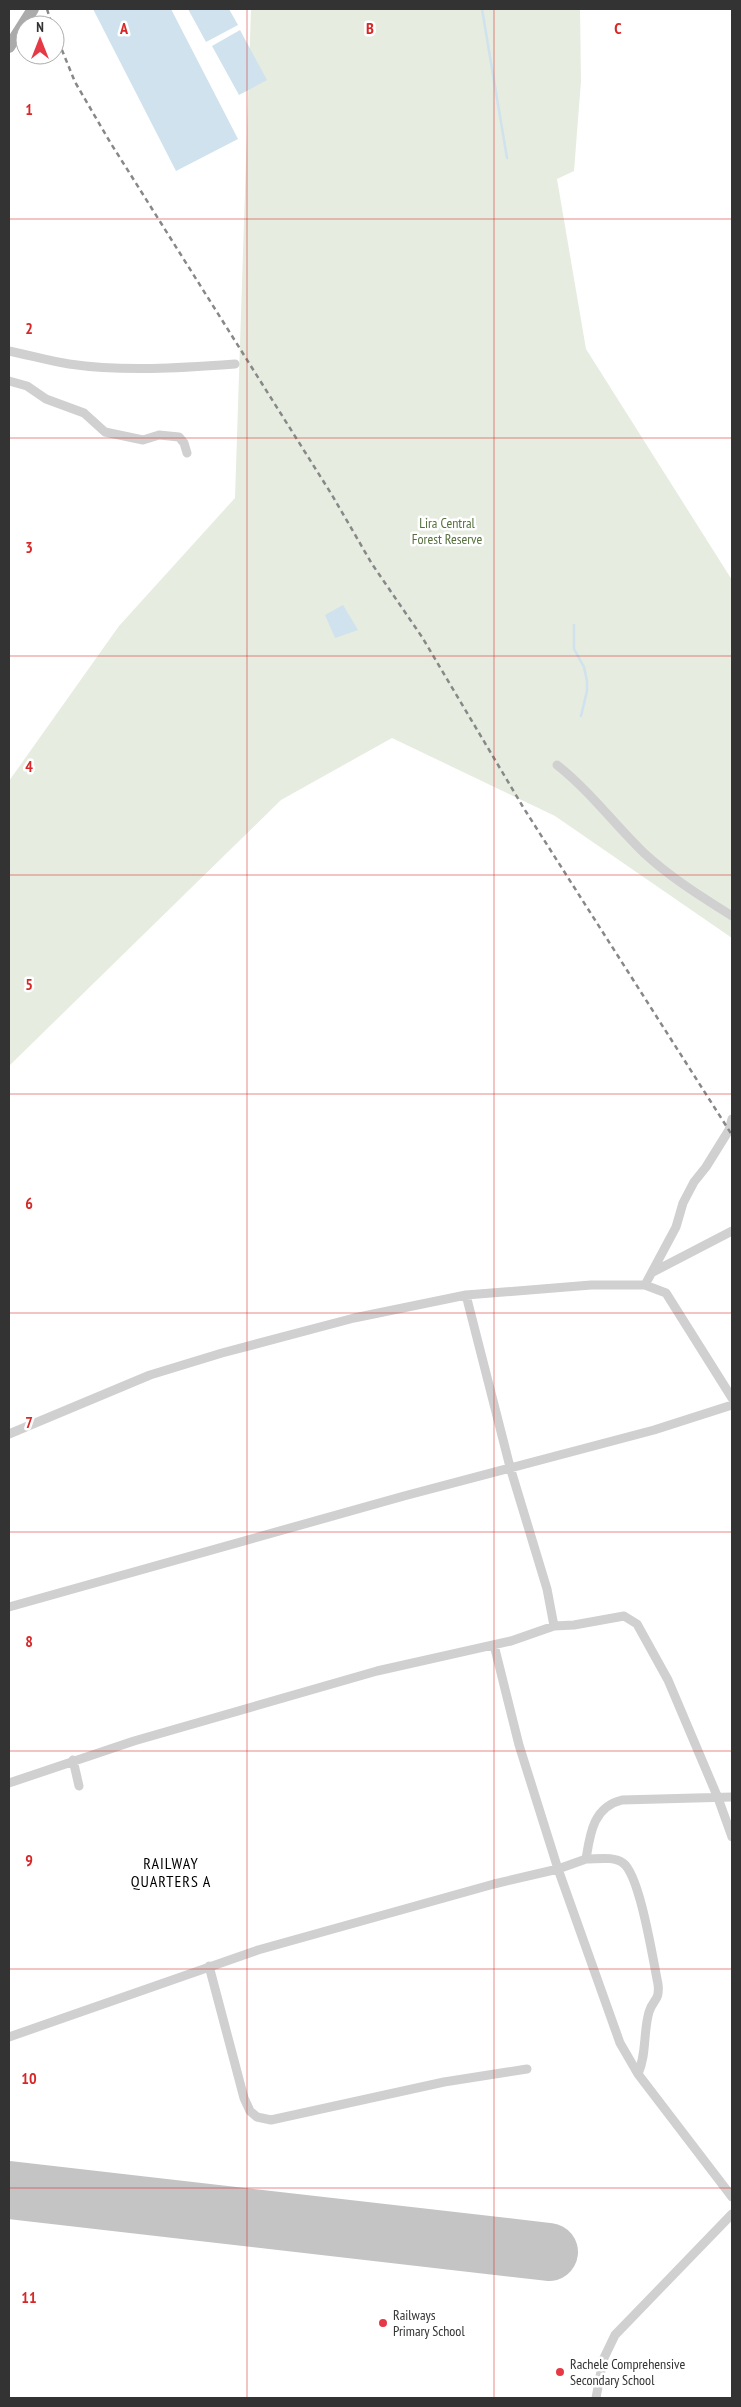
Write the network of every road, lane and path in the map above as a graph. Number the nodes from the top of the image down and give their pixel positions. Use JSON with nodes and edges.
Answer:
{"nodes":[{"id":1,"x":33,"y":9,"type":"edge"},
{"id":2,"x":9,"y":48,"type":"edge"},
{"id":3,"x":9,"y":352,"type":"edge"},
{"id":4,"x":235,"y":364,"type":"dead end"},
{"id":5,"x":9,"y":381,"type":"edge"},
{"id":6,"x":187,"y":453,"type":"dead end"},
{"id":7,"x":557,"y":765,"type":"dead end"},
{"id":8,"x":732,"y":916,"type":"edge"},
{"id":9,"x":732,"y":1119,"type":"edge"},
{"id":10,"x":732,"y":1231,"type":"edge"},
{"id":11,"x":653,"y":1272,"type":"junction"},
{"id":12,"x":645,"y":1285,"type":"junction"},
{"id":13,"x":466,"y":1295,"type":"junction"},
{"id":14,"x":732,"y":1398,"type":"edge"},
{"id":15,"x":732,"y":1405,"type":"edge"},
{"id":16,"x":9,"y":1434,"type":"edge"},
{"id":17,"x":510,"y":1467,"type":"junction"},
{"id":18,"x":9,"y":1607,"type":"edge"},
{"id":19,"x":554,"y":1626,"type":"junction"},
{"id":20,"x":494,"y":1644,"type":"junction"},
{"id":21,"x":72,"y":1760,"type":"junction"},
{"id":22,"x":9,"y":1783,"type":"edge"},
{"id":23,"x":79,"y":1786,"type":"dead end"},
{"id":24,"x":732,"y":1796,"type":"edge"},
{"id":25,"x":718,"y":1798,"type":"junction"},
{"id":26,"x":732,"y":1837,"type":"edge"},
{"id":27,"x":586,"y":1859,"type":"junction"},
{"id":28,"x":558,"y":1869,"type":"junction"},
{"id":29,"x":209,"y":1966,"type":"junction"},
{"id":30,"x":9,"y":2037,"type":"edge"},
{"id":31,"x":527,"y":2069,"type":"dead end"},
{"id":32,"x":638,"y":2074,"type":"junction"},
{"id":33,"x":732,"y":2197,"type":"edge"},
{"id":34,"x":732,"y":2214,"type":"edge"},
{"id":35,"x":596,"y":2398,"type":"edge"}],
"edges":[{"from":1,"to":2,"type":"main road"},
{"from":3,"to":4,"type":"street"},
{"from":5,"to":6,"type":"street"},
{"from":7,"to":8,"type":"street"},
{"from":9,"to":11,"type":"street"},
{"from":10,"to":11,"type":"street"},
{"from":11,"to":12,"type":"street"},
{"from":12,"to":13,"type":"street"},
{"from":12,"to":14,"type":"street"},
{"from":13,"to":16,"type":"street"},
{"from":13,"to":17,"type":"street"},
{"from":15,"to":17,"type":"street"},
{"from":17,"to":18,"type":"street"},
{"from":17,"to":19,"type":"street"},
{"from":19,"to":20,"type":"street"},
{"from":19,"to":25,"type":"street"},
{"from":20,"to":21,"type":"street"},
{"from":20,"to":28,"type":"street"},
{"from":21,"to":22,"type":"street"},
{"from":21,"to":23,"type":"street"},
{"from":24,"to":25,"type":"street"},
{"from":25,"to":26,"type":"street"},
{"from":25,"to":27,"type":"street"},
{"from":27,"to":28,"type":"street"},
{"from":27,"to":32,"type":"street"},
{"from":28,"to":29,"type":"street"},
{"from":28,"to":32,"type":"street"},
{"from":29,"to":30,"type":"street"},
{"from":29,"to":31,"type":"street"},
{"from":32,"to":33,"type":"street"},
{"from":34,"to":35,"type":"street"}]}
